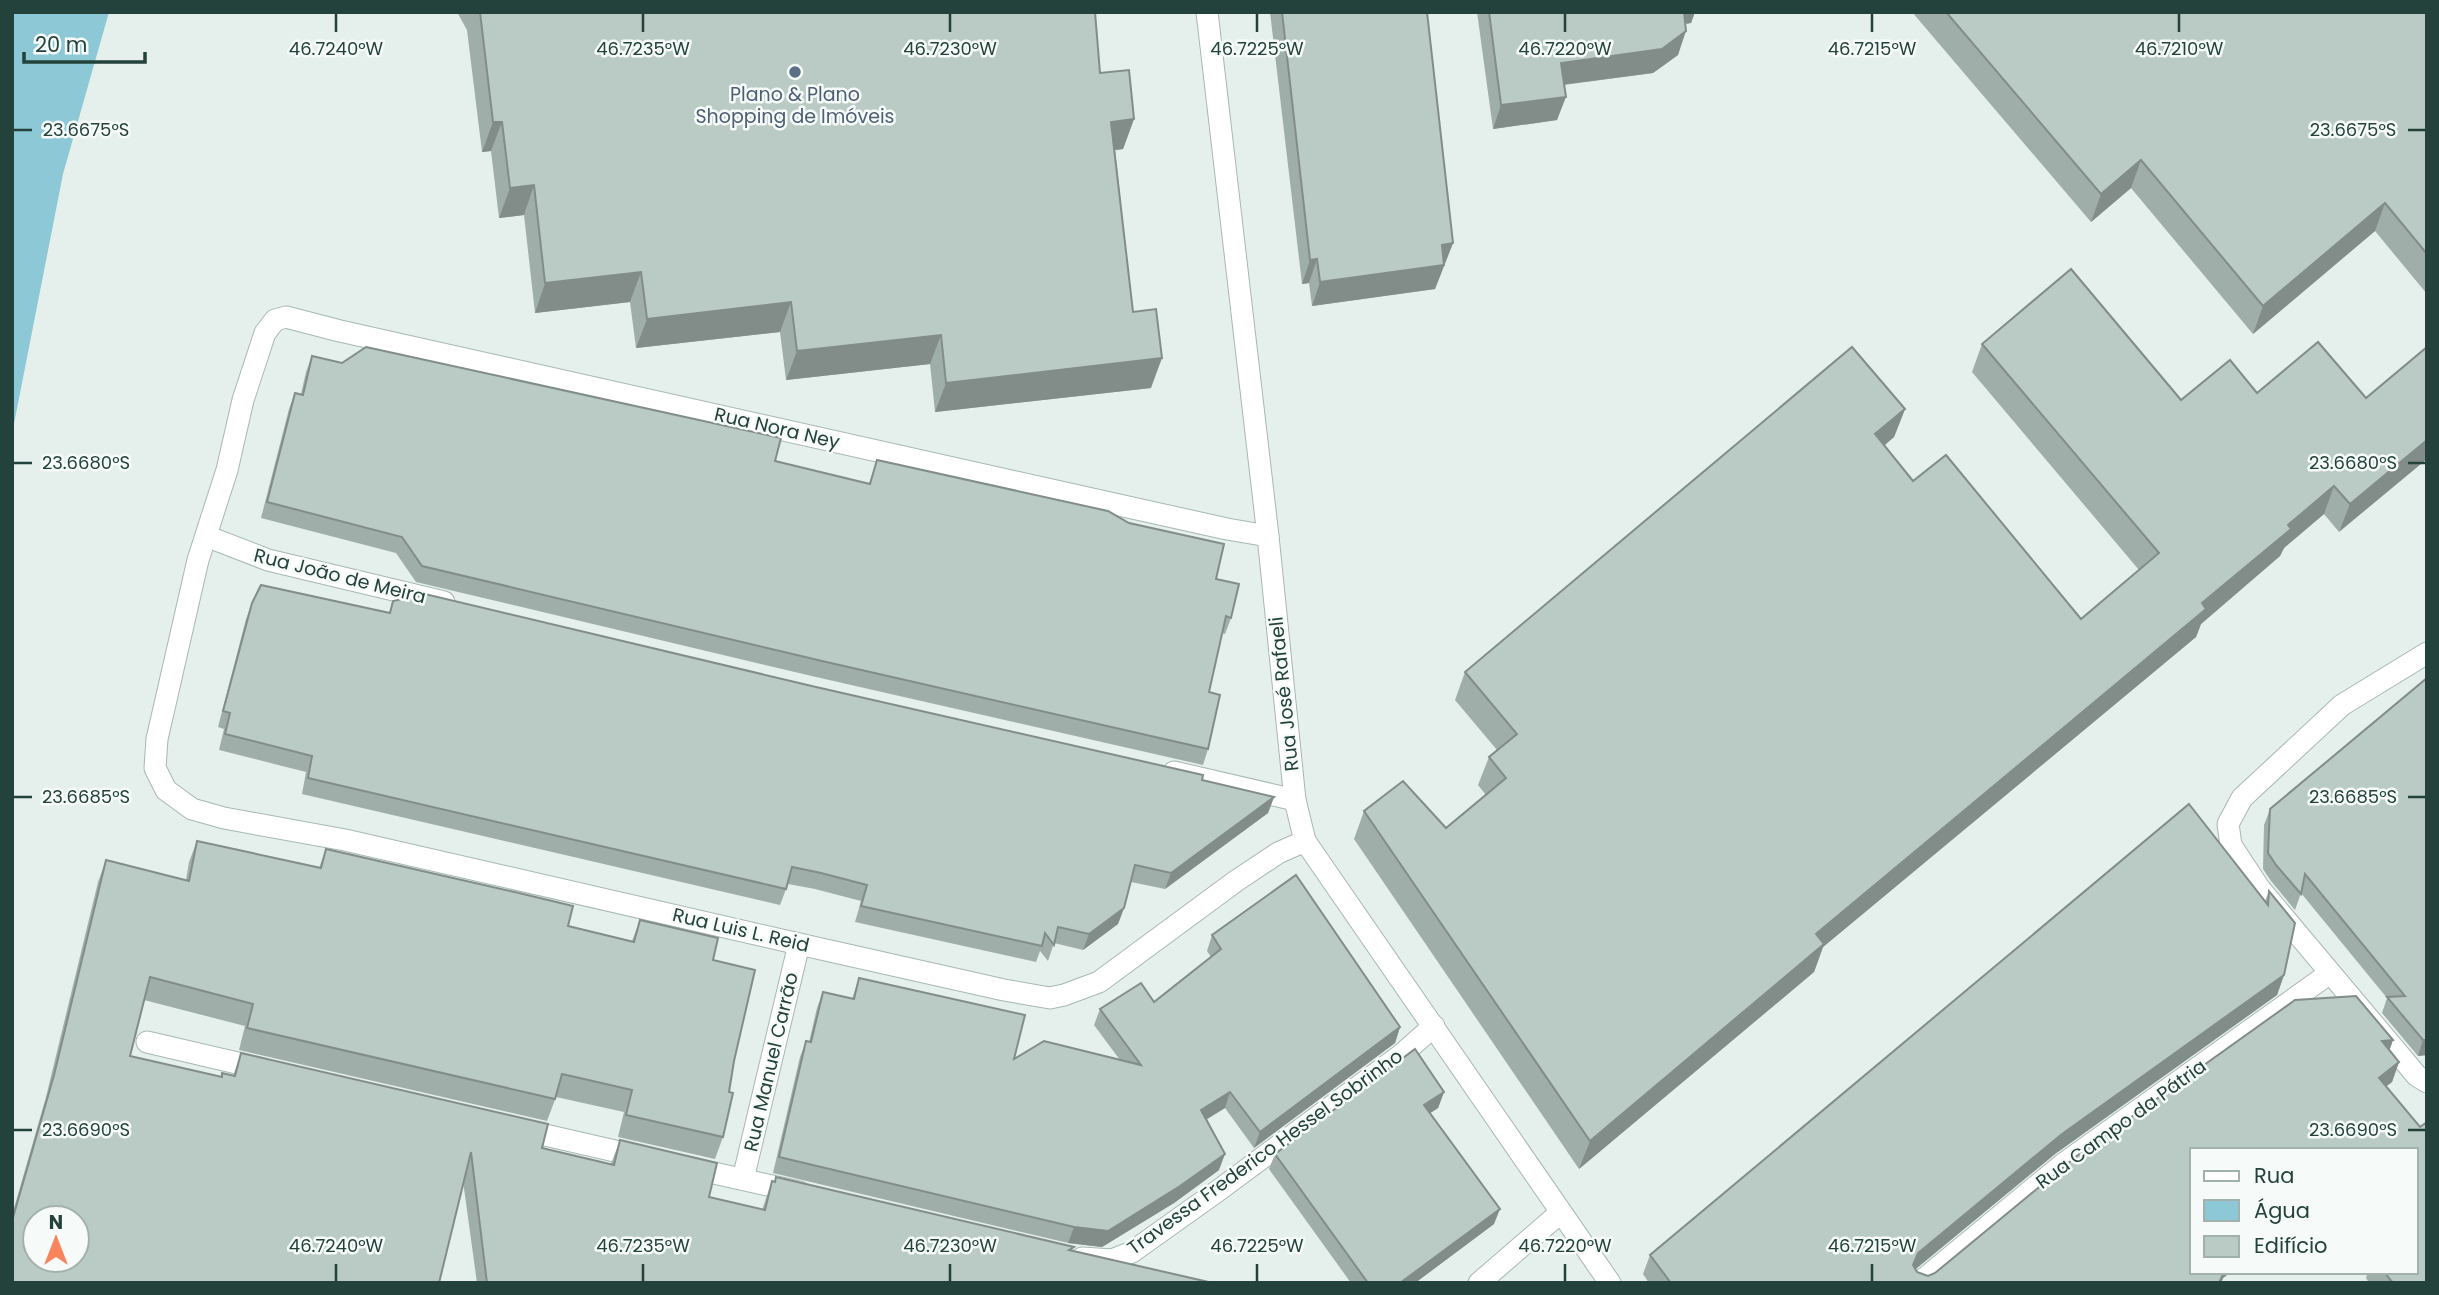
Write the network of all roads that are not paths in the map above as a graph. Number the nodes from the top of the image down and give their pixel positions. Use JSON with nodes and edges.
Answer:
{"nodes":[{"id":1,"x":1207,"y":12,"type":"edge"},
{"id":2,"x":1268,"y":536,"type":"junction"},
{"id":3,"x":206,"y":537,"type":"junction"},
{"id":4,"x":466,"y":608,"type":"edge"},
{"id":5,"x":2427,"y":653,"type":"edge"},
{"id":6,"x":1155,"y":768,"type":"edge"},
{"id":7,"x":1295,"y":800,"type":"junction"},
{"id":8,"x":1305,"y":841,"type":"junction"},
{"id":9,"x":799,"y":944,"type":"junction"},
{"id":10,"x":2330,"y":973,"type":"junction"},
{"id":11,"x":1434,"y":1026,"type":"junction"},
{"id":12,"x":148,"y":1042,"type":"dead end"},
{"id":13,"x":277,"y":1072,"type":"edge"},
{"id":14,"x":2427,"y":1082,"type":"edge"},
{"id":15,"x":502,"y":1125,"type":"edge"},
{"id":16,"x":743,"y":1179,"type":"junction"},
{"id":17,"x":822,"y":1198,"type":"edge"},
{"id":18,"x":1560,"y":1213,"type":"junction"},
{"id":19,"x":1066,"y":1256,"type":"edge"},
{"id":20,"x":1479,"y":1283,"type":"edge"},
{"id":21,"x":1610,"y":1283,"type":"edge"},
{"id":22,"x":1919,"y":1283,"type":"edge"}],
"edges":[{"from":1,"to":2,"type":"street","name":"Rua José Rafaeli"},
{"from":2,"to":3,"type":"street","name":"Rua Nora Ney"},
{"from":2,"to":7,"type":"street","name":"Rua José Rafaeli"},
{"from":3,"to":4,"type":"street","name":"Rua João de Meira"},
{"from":3,"to":9,"type":"street","name":"Rua Luis L. Reid"},
{"from":5,"to":10,"type":"street"},
{"from":6,"to":7,"type":"street"},
{"from":7,"to":8,"type":"street","name":"Rua José Rafaeli"},
{"from":8,"to":9,"type":"street","name":"Rua Luis L. Reid"},
{"from":8,"to":11,"type":"street","name":"Rua José Rafaeli"},
{"from":9,"to":16,"type":"street","name":"Rua Manuel Carrão"},
{"from":10,"to":14,"type":"street"},
{"from":10,"to":22,"type":"street","name":"Rua Campo da Pátria"},
{"from":11,"to":18,"type":"street","name":"Rua José Rafaeli"},
{"from":11,"to":19,"type":"street","name":"Travessa Frederico Hessel Sobrinho"},
{"from":12,"to":13,"type":"street"},
{"from":15,"to":16,"type":"street"},
{"from":16,"to":17,"type":"street"},
{"from":18,"to":20,"type":"street"},
{"from":18,"to":21,"type":"street","name":"Rua José Rafaeli"}]}
